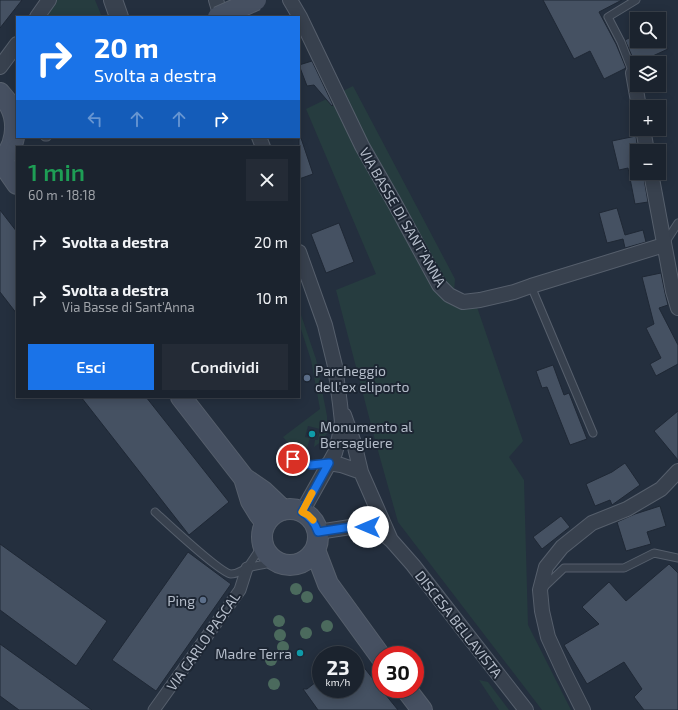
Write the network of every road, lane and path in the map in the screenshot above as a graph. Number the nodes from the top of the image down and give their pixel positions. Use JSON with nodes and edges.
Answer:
{"nodes":[{"id":1,"x":49,"y":0,"type":"edge"},
{"id":2,"x":113,"y":0,"type":"edge"},
{"id":3,"x":216,"y":0,"type":"edge"},
{"id":4,"x":256,"y":0,"type":"edge"},
{"id":5,"x":290,"y":0,"type":"edge"},
{"id":6,"x":636,"y":0,"type":"edge"},
{"id":7,"x":38,"y":16,"type":"edge"},
{"id":8,"x":119,"y":16,"type":"edge"},
{"id":9,"x":220,"y":16,"type":"edge"},
{"id":10,"x":221,"y":16,"type":"edge"},
{"id":11,"x":299,"y":16,"type":"edge"},
{"id":12,"x":300,"y":17,"type":"edge"},
{"id":13,"x":16,"y":45,"type":"edge"},
{"id":14,"x":630,"y":65,"type":"edge"},
{"id":15,"x":0,"y":67,"type":"edge"},
{"id":16,"x":16,"y":92,"type":"edge"},
{"id":17,"x":0,"y":93,"type":"edge"},
{"id":18,"x":16,"y":126,"type":"edge"},
{"id":19,"x":1,"y":160,"type":"edge"},
{"id":20,"x":652,"y":180,"type":"edge"},
{"id":21,"x":16,"y":183,"type":"edge"},
{"id":22,"x":678,"y":223,"type":"edge"},
{"id":23,"x":664,"y":245,"type":"junction"},
{"id":24,"x":300,"y":255,"type":"edge"},
{"id":25,"x":531,"y":286,"type":"junction"},
{"id":26,"x":678,"y":308,"type":"edge"},
{"id":27,"x":182,"y":398,"type":"edge"},
{"id":28,"x":340,"y":404,"type":"junction"},
{"id":29,"x":593,"y":433,"type":"dead end"},
{"id":30,"x":283,"y":450,"type":"dead end"},
{"id":31,"x":329,"y":463,"type":"junction"},
{"id":32,"x":678,"y":471,"type":"edge"},
{"id":33,"x":361,"y":472,"type":"junction"},
{"id":34,"x":244,"y":478,"type":"junction"},
{"id":35,"x":283,"y":510,"type":"junction"},
{"id":36,"x":155,"y":512,"type":"dead end"},
{"id":37,"x":302,"y":512,"type":"junction"},
{"id":38,"x":266,"y":523,"type":"junction"},
{"id":39,"x":391,"y":540,"type":"junction"},
{"id":40,"x":317,"y":541,"type":"junction"},
{"id":41,"x":263,"y":544,"type":"junction"},
{"id":42,"x":678,"y":558,"type":"edge"},
{"id":43,"x":278,"y":562,"type":"junction"},
{"id":44,"x":298,"y":564,"type":"junction"},
{"id":45,"x":246,"y":568,"type":"junction"},
{"id":46,"x":328,"y":584,"type":"junction"},
{"id":47,"x":540,"y":590,"type":"junction"},
{"id":48,"x":374,"y":646,"type":"edge"},
{"id":49,"x":413,"y":698,"type":"edge"},
{"id":50,"x":154,"y":710,"type":"edge"},
{"id":51,"x":422,"y":710,"type":"edge"},
{"id":52,"x":526,"y":710,"type":"edge"},
{"id":53,"x":583,"y":710,"type":"edge"}],
"edges":[{"from":1,"to":7,"type":"street"},
{"from":2,"to":8,"type":"street"},
{"from":3,"to":10,"type":"street"},
{"from":4,"to":9,"type":"main road","bridge":true},
{"from":5,"to":11,"type":"street","name":"VIA BASSE DI SANT'ANNA"},
{"from":6,"to":14,"type":"lane"},
{"from":12,"to":25,"type":"street","name":"VIA BASSE DI SANT'ANNA"},
{"from":13,"to":15,"type":"street"},
{"from":16,"to":17,"type":"main road"},
{"from":17,"to":18,"type":"main road"},
{"from":18,"to":19,"type":"main road"},
{"from":19,"to":21,"type":"main road"},
{"from":20,"to":23,"type":"street"},
{"from":22,"to":23,"type":"lane"},
{"from":23,"to":25,"type":"street","name":"VIA BASSE DI SANT'ANNA"},
{"from":23,"to":26,"type":"street"},
{"from":24,"to":28,"type":"street"},
{"from":25,"to":29,"type":"lane"},
{"from":27,"to":34,"type":"main road"},
{"from":28,"to":31,"type":"street"},
{"from":28,"to":33,"type":"street","name":"DISCESA BELLAVISTA"},
{"from":30,"to":31,"type":"lane"},
{"from":31,"to":33,"type":"street"},
{"from":31,"to":37,"type":"street"},
{"from":32,"to":47,"type":"street"},
{"from":33,"to":39,"type":"street","name":"DISCESA BELLAVISTA"},
{"from":34,"to":35,"type":"main road"},
{"from":34,"to":38,"type":"main road"},
{"from":35,"to":37,"type":"main road"},
{"from":35,"to":38,"type":"main road"},
{"from":36,"to":45,"type":"lane"},
{"from":37,"to":40,"type":"main road"},
{"from":38,"to":41,"type":"main road"},
{"from":39,"to":40,"type":"street","name":"DISCESA BELLAVISTA"},
{"from":39,"to":52,"type":"street","name":"DISCESA BELLAVISTA"},
{"from":40,"to":44,"type":"main road"},
{"from":40,"to":46,"type":"main road"},
{"from":41,"to":43,"type":"main road"},
{"from":41,"to":45,"type":"lane"},
{"from":42,"to":47,"type":"lane"},
{"from":43,"to":44,"type":"main road"},
{"from":43,"to":45,"type":"lane"},
{"from":44,"to":46,"type":"main road"},
{"from":45,"to":50,"type":"street","name":"VIA CARLO PASCAL"},
{"from":46,"to":48,"type":"main road"},
{"from":47,"to":53,"type":"street"},
{"from":49,"to":51,"type":"main road"}]}
